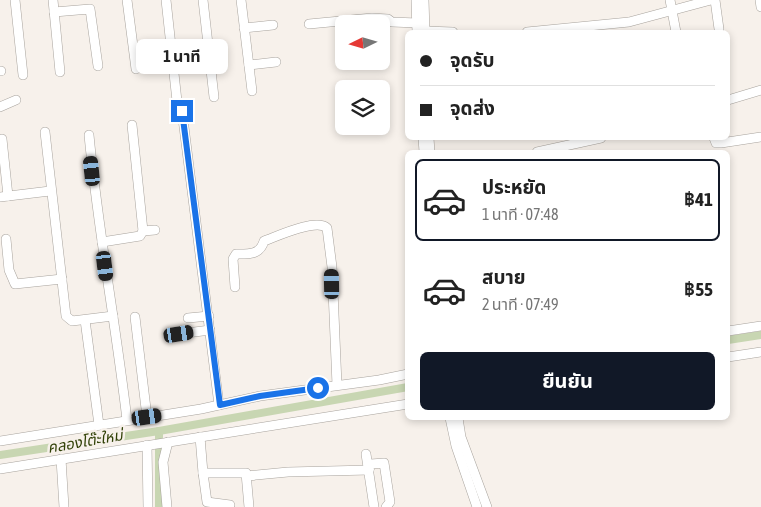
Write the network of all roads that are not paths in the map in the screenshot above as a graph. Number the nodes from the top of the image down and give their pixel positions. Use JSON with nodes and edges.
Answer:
{"nodes":[{"id":1,"x":15,"y":0,"type":"edge"},
{"id":2,"x":53,"y":0,"type":"edge"},
{"id":3,"x":127,"y":0,"type":"edge"},
{"id":4,"x":166,"y":0,"type":"edge"},
{"id":5,"x":203,"y":0,"type":"edge"},
{"id":6,"x":241,"y":0,"type":"edge"},
{"id":7,"x":416,"y":0,"type":"edge"},
{"id":8,"x":424,"y":0,"type":"edge"},
{"id":9,"x":670,"y":0,"type":"edge"},
{"id":10,"x":713,"y":0,"type":"edge"},
{"id":11,"x":760,"y":0,"type":"edge"},
{"id":12,"x":761,"y":7,"type":"edge"},
{"id":13,"x":54,"y":12,"type":"junction"},
{"id":14,"x":671,"y":12,"type":"junction"},
{"id":15,"x":629,"y":22,"type":"junction"},
{"id":16,"x":309,"y":24,"type":"dead end"},
{"id":17,"x":273,"y":25,"type":"dead end"},
{"id":18,"x":244,"y":28,"type":"junction"},
{"id":19,"x":421,"y":30,"type":"edge"},
{"id":20,"x":586,"y":30,"type":"edge"},
{"id":21,"x":630,"y":30,"type":"edge"},
{"id":22,"x":676,"y":30,"type":"edge"},
{"id":23,"x":719,"y":30,"type":"dead end"},
{"id":24,"x":276,"y":62,"type":"dead end"},
{"id":25,"x":249,"y":65,"type":"junction"},
{"id":26,"x":98,"y":66,"type":"dead end"},
{"id":27,"x":136,"y":70,"type":"dead end"},
{"id":28,"x":60,"y":72,"type":"dead end"},
{"id":29,"x":23,"y":75,"type":"dead end"},
{"id":30,"x":761,"y":90,"type":"edge"},
{"id":31,"x":252,"y":91,"type":"dead end"},
{"id":32,"x":214,"y":97,"type":"dead end"},
{"id":33,"x":730,"y":99,"type":"edge"},
{"id":34,"x":16,"y":100,"type":"dead end"},
{"id":35,"x":177,"y":101,"type":"dead end"},
{"id":36,"x":0,"y":107,"type":"edge"},
{"id":37,"x":182,"y":111,"type":"dead end"},
{"id":38,"x":132,"y":126,"type":"dead end"},
{"id":39,"x":45,"y":132,"type":"dead end"},
{"id":40,"x":89,"y":135,"type":"dead end"},
{"id":41,"x":761,"y":137,"type":"edge"},
{"id":42,"x":2,"y":139,"type":"dead end"},
{"id":43,"x":591,"y":140,"type":"edge"},
{"id":44,"x":715,"y":140,"type":"edge"},
{"id":45,"x":546,"y":150,"type":"edge"},
{"id":46,"x":50,"y":191,"type":"junction"},
{"id":47,"x":4,"y":197,"type":"edge"},
{"id":48,"x":155,"y":230,"type":"dead end"},
{"id":49,"x":143,"y":231,"type":"junction"},
{"id":50,"x":6,"y":239,"type":"dead end"},
{"id":51,"x":102,"y":242,"type":"junction"},
{"id":52,"x":62,"y":279,"type":"junction"},
{"id":53,"x":235,"y":287,"type":"dead end"},
{"id":54,"x":113,"y":316,"type":"junction"},
{"id":55,"x":209,"y":316,"type":"junction"},
{"id":56,"x":136,"y":317,"type":"dead end"},
{"id":57,"x":188,"y":318,"type":"dead end"},
{"id":58,"x":85,"y":320,"type":"junction"},
{"id":59,"x":761,"y":326,"type":"edge"},
{"id":60,"x":210,"y":330,"type":"junction"},
{"id":61,"x":730,"y":331,"type":"edge"},
{"id":62,"x":179,"y":334,"type":"dead end"},
{"id":63,"x":761,"y":352,"type":"edge"},
{"id":64,"x":730,"y":357,"type":"edge"},
{"id":65,"x":405,"y":374,"type":"edge"},
{"id":66,"x":337,"y":385,"type":"junction"},
{"id":67,"x":405,"y":404,"type":"edge"},
{"id":68,"x":220,"y":405,"type":"junction"},
{"id":69,"x":147,"y":417,"type":"junction"},
{"id":70,"x":127,"y":420,"type":"junction"},
{"id":71,"x":450,"y":420,"type":"edge"},
{"id":72,"x":458,"y":420,"type":"edge"},
{"id":73,"x":99,"y":425,"type":"junction"},
{"id":74,"x":200,"y":437,"type":"junction"},
{"id":75,"x":0,"y":441,"type":"edge"},
{"id":76,"x":166,"y":443,"type":"junction"},
{"id":77,"x":149,"y":445,"type":"junction"},
{"id":78,"x":366,"y":454,"type":"dead end"},
{"id":79,"x":61,"y":459,"type":"junction"},
{"id":80,"x":0,"y":469,"type":"edge"},
{"id":81,"x":368,"y":470,"type":"junction"},
{"id":82,"x":203,"y":473,"type":"junction"},
{"id":83,"x":247,"y":476,"type":"junction"},
{"id":84,"x":230,"y":505,"type":"dead end"},
{"id":85,"x":64,"y":507,"type":"edge"},
{"id":86,"x":148,"y":507,"type":"edge"},
{"id":87,"x":167,"y":507,"type":"edge"},
{"id":88,"x":249,"y":507,"type":"edge"},
{"id":89,"x":374,"y":507,"type":"edge"},
{"id":90,"x":386,"y":507,"type":"edge"},
{"id":91,"x":477,"y":507,"type":"edge"},
{"id":92,"x":487,"y":507,"type":"edge"}],
"edges":[{"from":1,"to":29,"type":"street"},
{"from":2,"to":13,"type":"street"},
{"from":3,"to":27,"type":"street"},
{"from":4,"to":35,"type":"street"},
{"from":5,"to":32,"type":"street"},
{"from":6,"to":18,"type":"street"},
{"from":7,"to":19,"type":"street"},
{"from":8,"to":19,"type":"street"},
{"from":9,"to":14,"type":"street"},
{"from":10,"to":14,"type":"street"},
{"from":10,"to":23,"type":"street"},
{"from":11,"to":12,"type":"street"},
{"from":13,"to":26,"type":"street"},
{"from":13,"to":28,"type":"street"},
{"from":14,"to":15,"type":"street"},
{"from":14,"to":22,"type":"street"},
{"from":15,"to":20,"type":"street"},
{"from":15,"to":21,"type":"street"},
{"from":16,"to":19,"type":"street"},
{"from":17,"to":18,"type":"street"},
{"from":18,"to":25,"type":"street"},
{"from":24,"to":25,"type":"street"},
{"from":25,"to":31,"type":"street"},
{"from":30,"to":33,"type":"street"},
{"from":34,"to":36,"type":"street"},
{"from":37,"to":55,"type":"street"},
{"from":38,"to":49,"type":"street"},
{"from":39,"to":46,"type":"street"},
{"from":40,"to":51,"type":"street"},
{"from":41,"to":44,"type":"street"},
{"from":42,"to":47,"type":"street"},
{"from":43,"to":45,"type":"street"},
{"from":46,"to":47,"type":"street"},
{"from":46,"to":52,"type":"street"},
{"from":48,"to":49,"type":"street"},
{"from":49,"to":51,"type":"street"},
{"from":50,"to":52,"type":"street"},
{"from":51,"to":54,"type":"street"},
{"from":52,"to":58,"type":"street"},
{"from":53,"to":66,"type":"street"},
{"from":54,"to":58,"type":"street"},
{"from":54,"to":70,"type":"street"},
{"from":55,"to":57,"type":"street"},
{"from":55,"to":60,"type":"street"},
{"from":56,"to":69,"type":"street"},
{"from":58,"to":73,"type":"street"},
{"from":59,"to":61,"type":"street"},
{"from":60,"to":62,"type":"street"},
{"from":60,"to":68,"type":"street"},
{"from":63,"to":64,"type":"street"},
{"from":65,"to":66,"type":"street"},
{"from":66,"to":68,"type":"street"},
{"from":67,"to":74,"type":"street"},
{"from":68,"to":69,"type":"street"},
{"from":69,"to":70,"type":"street"},
{"from":70,"to":73,"type":"street"},
{"from":71,"to":91,"type":"street"},
{"from":72,"to":92,"type":"street"},
{"from":73,"to":75,"type":"street"},
{"from":74,"to":76,"type":"street"},
{"from":74,"to":82,"type":"street"},
{"from":76,"to":77,"type":"street"},
{"from":76,"to":87,"type":"street"},
{"from":77,"to":79,"type":"street"},
{"from":77,"to":86,"type":"street"},
{"from":78,"to":81,"type":"street"},
{"from":79,"to":80,"type":"street"},
{"from":79,"to":85,"type":"street"},
{"from":81,"to":83,"type":"street"},
{"from":81,"to":89,"type":"street"},
{"from":81,"to":90,"type":"street"},
{"from":82,"to":83,"type":"street"},
{"from":82,"to":84,"type":"street"},
{"from":83,"to":88,"type":"street"}]}
